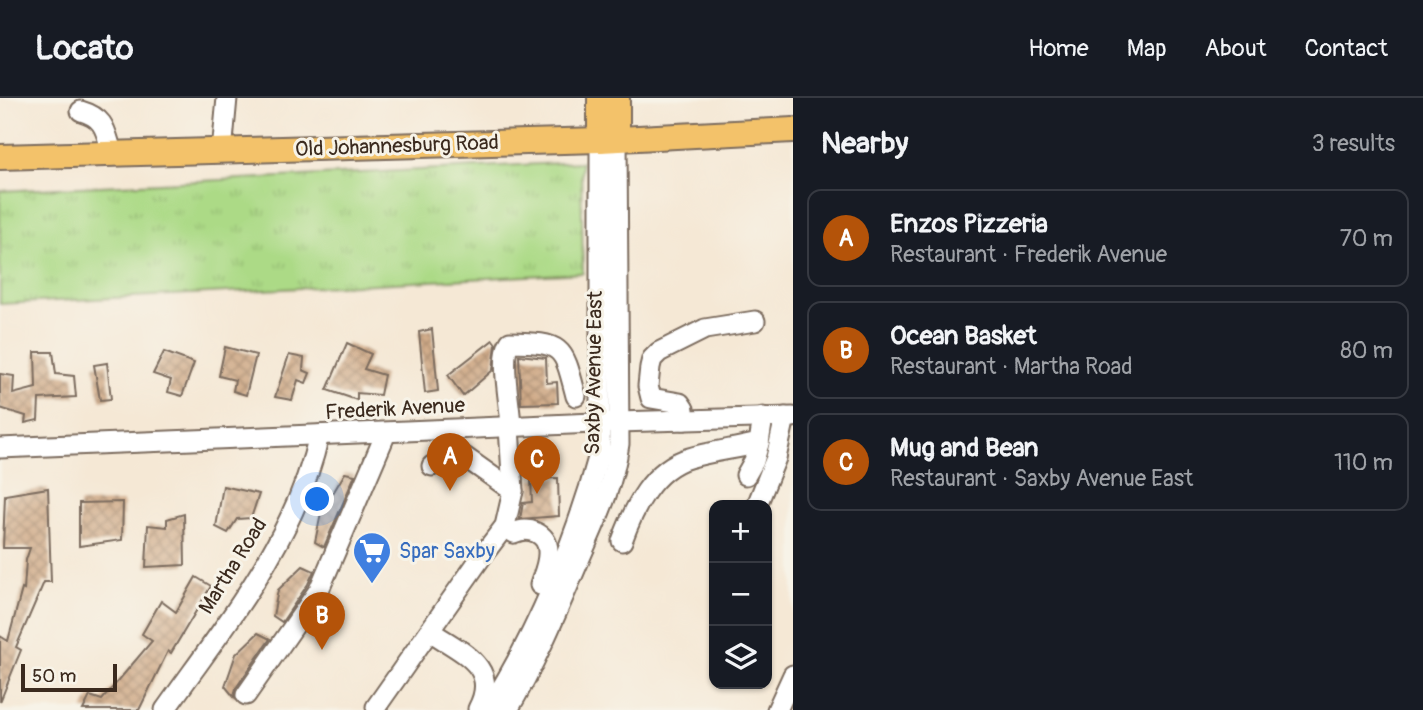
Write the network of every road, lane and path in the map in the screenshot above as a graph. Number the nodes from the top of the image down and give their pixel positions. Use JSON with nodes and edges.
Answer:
{"nodes":[{"id":1,"x":227,"y":98,"type":"edge"},
{"id":2,"x":600,"y":98,"type":"edge"},
{"id":3,"x":617,"y":98,"type":"edge"},
{"id":4,"x":81,"y":111,"type":"dead end"},
{"id":5,"x":793,"y":130,"type":"edge"},
{"id":6,"x":608,"y":139,"type":"junction"},
{"id":7,"x":112,"y":152,"type":"junction"},
{"id":8,"x":222,"y":152,"type":"junction"},
{"id":9,"x":0,"y":157,"type":"edge"},
{"id":10,"x":755,"y":321,"type":"dead end"},
{"id":11,"x":576,"y":396,"type":"dead end"},
{"id":12,"x":762,"y":417,"type":"junction"},
{"id":13,"x":789,"y":417,"type":"edge"},
{"id":14,"x":684,"y":420,"type":"junction"},
{"id":15,"x":609,"y":423,"type":"junction"},
{"id":16,"x":541,"y":425,"type":"junction"},
{"id":17,"x":510,"y":427,"type":"junction"},
{"id":18,"x":463,"y":428,"type":"junction"},
{"id":19,"x":386,"y":433,"type":"junction"},
{"id":20,"x":319,"y":435,"type":"junction"},
{"id":21,"x":759,"y":443,"type":"junction"},
{"id":22,"x":0,"y":448,"type":"edge"},
{"id":23,"x":511,"y":460,"type":"junction"},
{"id":24,"x":432,"y":466,"type":"dead end"},
{"id":25,"x":746,"y":475,"type":"dead end"},
{"id":26,"x":513,"y":491,"type":"junction"},
{"id":27,"x":759,"y":500,"type":"edge"},
{"id":28,"x":505,"y":526,"type":"junction"},
{"id":29,"x":622,"y":541,"type":"dead end"},
{"id":30,"x":534,"y":624,"type":"junction"},
{"id":31,"x":429,"y":631,"type":"junction"},
{"id":32,"x":515,"y":663,"type":"junction"},
{"id":33,"x":477,"y":664,"type":"junction"},
{"id":34,"x":793,"y":675,"type":"edge"},
{"id":35,"x":246,"y":695,"type":"dead end"},
{"id":36,"x":376,"y":707,"type":"dead end"},
{"id":37,"x":165,"y":710,"type":"edge"},
{"id":38,"x":478,"y":710,"type":"edge"},
{"id":39,"x":488,"y":710,"type":"edge"},
{"id":40,"x":508,"y":710,"type":"edge"},
{"id":41,"x":778,"y":710,"type":"edge"}],
"edges":[{"from":1,"to":8,"type":"street"},
{"from":2,"to":6,"type":"main road"},
{"from":3,"to":6,"type":"main road"},
{"from":4,"to":7,"type":"street"},
{"from":5,"to":6,"type":"main road","name":"Old Johannesburg Road"},
{"from":6,"to":8,"type":"main road","name":"Old Johannesburg Road"},
{"from":6,"to":15,"type":"street","name":"Saxby Avenue East"},
{"from":7,"to":8,"type":"main road","name":"Old Johannesburg Road"},
{"from":7,"to":9,"type":"main road","name":"Old Johannesburg Road"},
{"from":10,"to":14,"type":"street"},
{"from":11,"to":17,"type":"street"},
{"from":12,"to":13,"type":"street","name":"Frederik Avenue"},
{"from":12,"to":14,"type":"street","name":"Frederik Avenue"},
{"from":12,"to":21,"type":"street"},
{"from":13,"to":27,"type":"street"},
{"from":14,"to":15,"type":"street","name":"Frederik Avenue"},
{"from":15,"to":16,"type":"street","name":"Frederik Avenue"},
{"from":15,"to":30,"type":"street","name":"Saxby Avenue East"},
{"from":15,"to":40,"type":"street","name":"Saxby Avenue East"},
{"from":16,"to":17,"type":"street","name":"Frederik Avenue"},
{"from":16,"to":23,"type":"street"},
{"from":17,"to":18,"type":"street","name":"Frederik Avenue"},
{"from":17,"to":23,"type":"street"},
{"from":18,"to":19,"type":"street","name":"Frederik Avenue"},
{"from":18,"to":23,"type":"street"},
{"from":19,"to":20,"type":"street","name":"Frederik Avenue"},
{"from":19,"to":35,"type":"street"},
{"from":20,"to":22,"type":"street","name":"Frederik Avenue"},
{"from":20,"to":37,"type":"street","name":"Martha Road"},
{"from":21,"to":25,"type":"street"},
{"from":21,"to":29,"type":"street"},
{"from":23,"to":26,"type":"street"},
{"from":24,"to":26,"type":"street"},
{"from":26,"to":28,"type":"street"},
{"from":28,"to":30,"type":"street"},
{"from":28,"to":31,"type":"street"},
{"from":30,"to":32,"type":"street","name":"Saxby Avenue East"},
{"from":31,"to":33,"type":"street"},
{"from":31,"to":36,"type":"street"},
{"from":32,"to":33,"type":"street"},
{"from":32,"to":39,"type":"street","name":"Saxby Avenue East"},
{"from":33,"to":38,"type":"street"},
{"from":34,"to":41,"type":"street"}]}
